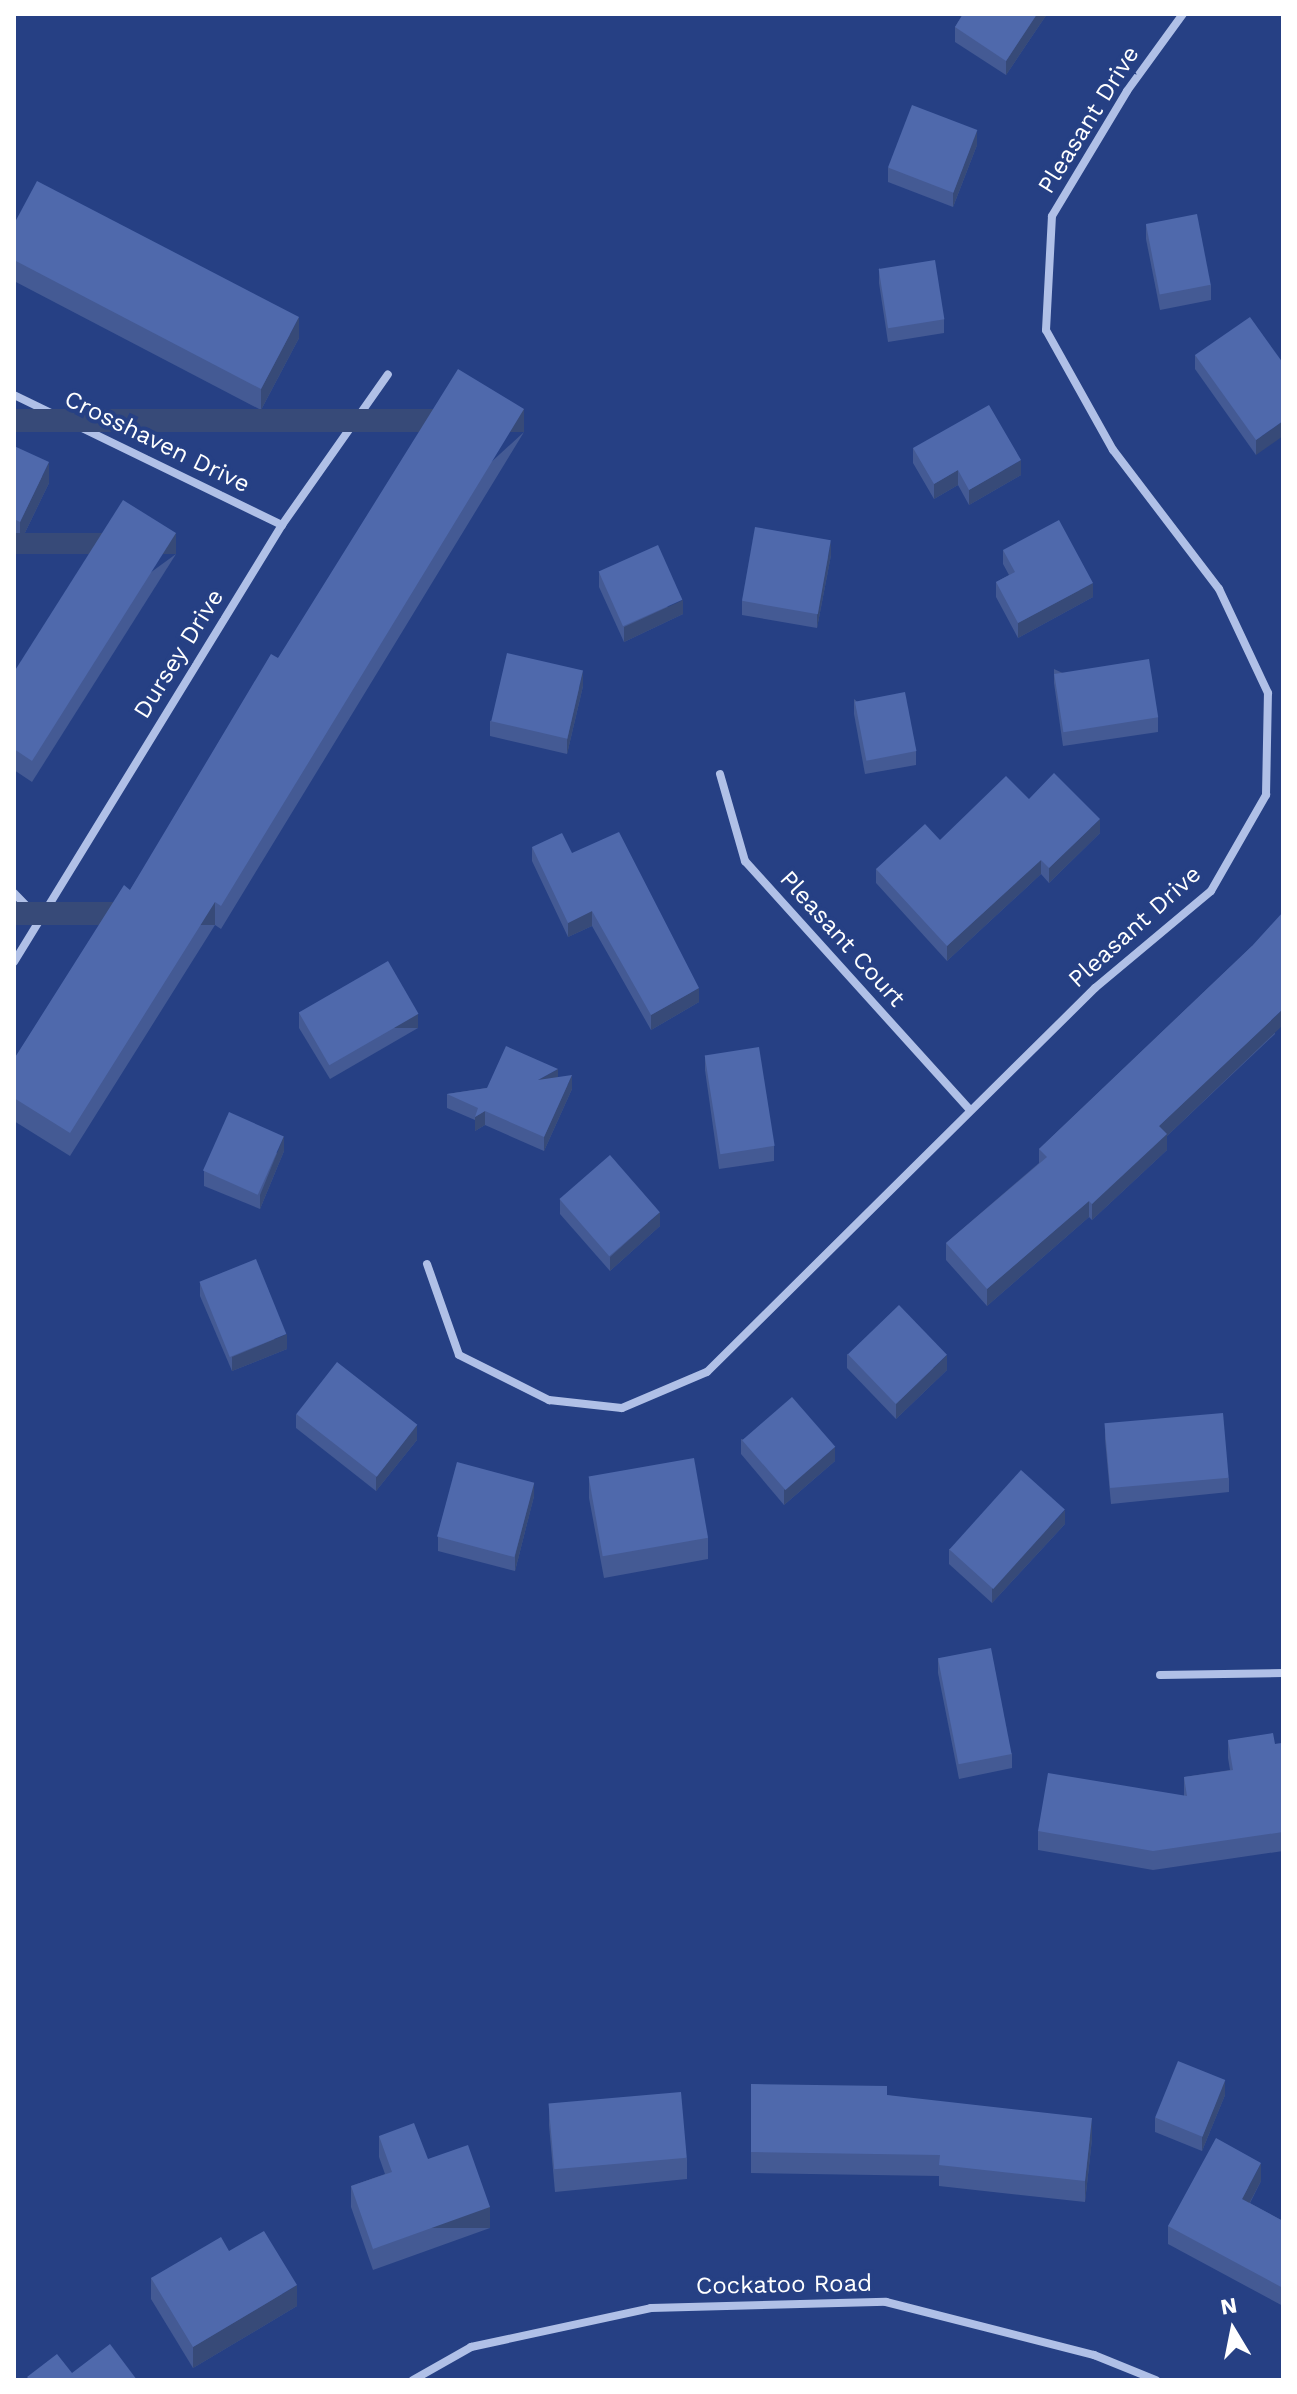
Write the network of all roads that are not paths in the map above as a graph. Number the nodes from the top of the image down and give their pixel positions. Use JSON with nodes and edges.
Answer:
{"nodes":[{"id":1,"x":1183,"y":14,"type":"edge"},
{"id":2,"x":388,"y":374,"type":"dead end"},
{"id":3,"x":14,"y":395,"type":"edge"},
{"id":4,"x":282,"y":525,"type":"junction"},
{"id":5,"x":720,"y":774,"type":"dead end"},
{"id":6,"x":14,"y":893,"type":"edge"},
{"id":7,"x":39,"y":919,"type":"junction"},
{"id":8,"x":14,"y":962,"type":"edge"},
{"id":9,"x":970,"y":1110,"type":"junction"},
{"id":10,"x":427,"y":1264,"type":"dead end"},
{"id":11,"x":1283,"y":1673,"type":"edge"},
{"id":12,"x":1160,"y":1675,"type":"dead end"},
{"id":13,"x":413,"y":2380,"type":"edge"},
{"id":14,"x":1156,"y":2380,"type":"edge"}],
"edges":[{"from":1,"to":9,"type":"street","name":"Pleasant Drive"},
{"from":2,"to":4,"type":"street","name":"Dursey Drive"},
{"from":3,"to":4,"type":"street","name":"Crosshaven Drive"},
{"from":4,"to":7,"type":"street","name":"Dursey Drive"},
{"from":5,"to":9,"type":"street","name":"Pleasant Court"},
{"from":6,"to":7,"type":"street"},
{"from":7,"to":8,"type":"street","name":"Dursey Drive"},
{"from":9,"to":10,"type":"street","name":"Pleasant Drive"},
{"from":11,"to":12,"type":"street"},
{"from":13,"to":14,"type":"street","name":"Cockatoo Road"}]}
